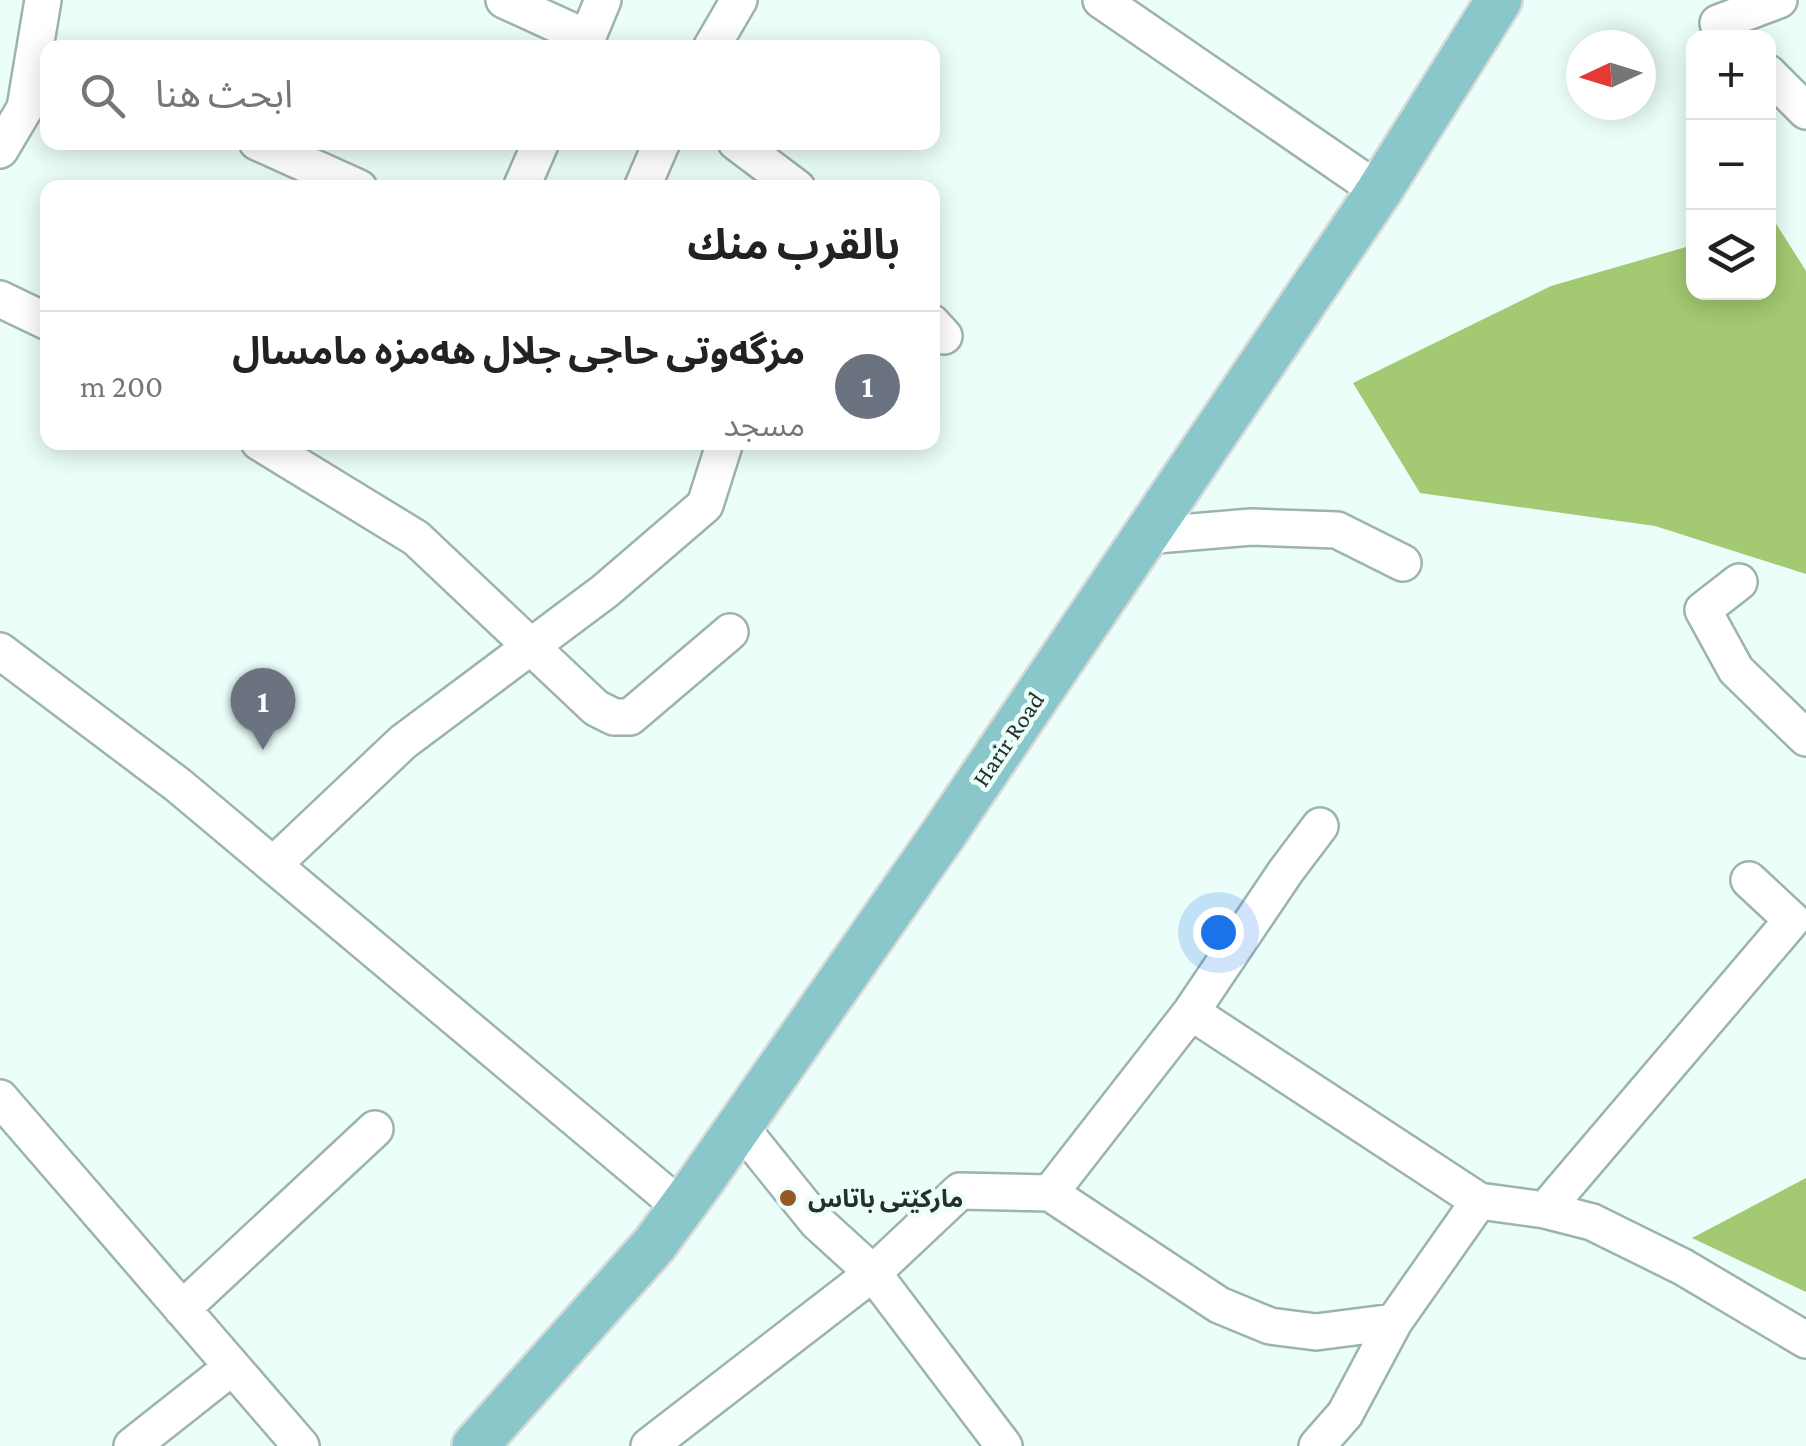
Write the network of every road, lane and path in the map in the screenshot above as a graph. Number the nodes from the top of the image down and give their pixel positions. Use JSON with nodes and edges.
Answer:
{"nodes":[{"id":1,"x":43,"y":0,"type":"edge"},
{"id":2,"x":504,"y":0,"type":"edge"},
{"id":3,"x":603,"y":0,"type":"edge"},
{"id":4,"x":739,"y":0,"type":"edge"},
{"id":5,"x":1101,"y":0,"type":"edge"},
{"id":6,"x":1499,"y":0,"type":"edge"},
{"id":7,"x":1779,"y":0,"type":"edge"},
{"id":8,"x":1715,"y":20,"type":"edge"},
{"id":9,"x":41,"y":40,"type":"edge"},
{"id":10,"x":581,"y":40,"type":"edge"},
{"id":11,"x":586,"y":40,"type":"edge"},
{"id":12,"x":716,"y":40,"type":"edge"},
{"id":13,"x":40,"y":52,"type":"edge"},
{"id":14,"x":0,"y":68,"type":"edge"},
{"id":15,"x":1776,"y":81,"type":"edge"},
{"id":16,"x":25,"y":108,"type":"junction"},
{"id":17,"x":1806,"y":111,"type":"edge"},
{"id":18,"x":0,"y":150,"type":"edge"},
{"id":19,"x":275,"y":150,"type":"edge"},
{"id":20,"x":538,"y":150,"type":"edge"},
{"id":21,"x":659,"y":150,"type":"edge"},
{"id":22,"x":747,"y":150,"type":"edge"},
{"id":23,"x":341,"y":180,"type":"edge"},
{"id":24,"x":524,"y":180,"type":"edge"},
{"id":25,"x":645,"y":180,"type":"edge"},
{"id":26,"x":786,"y":180,"type":"edge"},
{"id":27,"x":1379,"y":191,"type":"junction"},
{"id":28,"x":0,"y":299,"type":"edge"},
{"id":29,"x":40,"y":318,"type":"edge"},
{"id":30,"x":272,"y":450,"type":"edge"},
{"id":31,"x":722,"y":450,"type":"edge"},
{"id":32,"x":1145,"y":536,"type":"junction"},
{"id":33,"x":1403,"y":563,"type":"dead end"},
{"id":34,"x":1739,"y":582,"type":"dead end"},
{"id":35,"x":730,"y":632,"type":"dead end"},
{"id":36,"x":530,"y":648,"type":"junction"},
{"id":37,"x":0,"y":651,"type":"edge"},
{"id":38,"x":1806,"y":738,"type":"edge"},
{"id":39,"x":1320,"y":826,"type":"dead end"},
{"id":40,"x":273,"y":865,"type":"junction"},
{"id":41,"x":1749,"y":880,"type":"dead end"},
{"id":42,"x":1191,"y":1012,"type":"junction"},
{"id":43,"x":0,"y":1098,"type":"edge"},
{"id":44,"x":738,"y":1124,"type":"junction"},
{"id":45,"x":375,"y":1129,"type":"dead end"},
{"id":46,"x":1050,"y":1194,"type":"junction"},
{"id":47,"x":1480,"y":1200,"type":"junction"},
{"id":48,"x":682,"y":1208,"type":"junction"},
{"id":49,"x":1544,"y":1210,"type":"junction"},
{"id":50,"x":873,"y":1273,"type":"junction"},
{"id":51,"x":182,"y":1309,"type":"junction"},
{"id":52,"x":1394,"y":1322,"type":"junction"},
{"id":53,"x":1806,"y":1340,"type":"edge"},
{"id":54,"x":232,"y":1367,"type":"junction"},
{"id":55,"x":132,"y":1446,"type":"edge"},
{"id":56,"x":300,"y":1446,"type":"edge"},
{"id":57,"x":474,"y":1446,"type":"edge"},
{"id":58,"x":649,"y":1446,"type":"edge"},
{"id":59,"x":1004,"y":1446,"type":"edge"},
{"id":60,"x":1317,"y":1446,"type":"edge"}],
"edges":[{"from":1,"to":9,"type":"street"},
{"from":2,"to":10,"type":"street"},
{"from":3,"to":11,"type":"street"},
{"from":4,"to":12,"type":"street"},
{"from":5,"to":27,"type":"street"},
{"from":6,"to":27,"type":"main road","name":"Harir Road"},
{"from":7,"to":8,"type":"street"},
{"from":13,"to":16,"type":"street"},
{"from":14,"to":16,"type":"street"},
{"from":15,"to":17,"type":"street"},
{"from":16,"to":18,"type":"street"},
{"from":19,"to":23,"type":"street"},
{"from":20,"to":24,"type":"street"},
{"from":21,"to":25,"type":"street"},
{"from":22,"to":26,"type":"street"},
{"from":27,"to":32,"type":"main road","name":"Harir Road"},
{"from":28,"to":29,"type":"street"},
{"from":30,"to":36,"type":"street"},
{"from":31,"to":36,"type":"street"},
{"from":32,"to":33,"type":"street"},
{"from":32,"to":44,"type":"main road","name":"Harir Road"},
{"from":34,"to":38,"type":"street"},
{"from":35,"to":36,"type":"street"},
{"from":36,"to":40,"type":"street"},
{"from":37,"to":40,"type":"street"},
{"from":39,"to":42,"type":"street"},
{"from":40,"to":48,"type":"street"},
{"from":41,"to":49,"type":"street"},
{"from":42,"to":46,"type":"street"},
{"from":42,"to":47,"type":"street"},
{"from":43,"to":51,"type":"street"},
{"from":44,"to":48,"type":"main road","name":"Harir Road"},
{"from":44,"to":50,"type":"street"},
{"from":45,"to":51,"type":"street"},
{"from":46,"to":50,"type":"street"},
{"from":46,"to":52,"type":"street"},
{"from":47,"to":49,"type":"street"},
{"from":47,"to":52,"type":"street"},
{"from":48,"to":57,"type":"main road","name":"Harir Road"},
{"from":49,"to":53,"type":"street"},
{"from":50,"to":58,"type":"street"},
{"from":50,"to":59,"type":"street"},
{"from":51,"to":54,"type":"street"},
{"from":52,"to":60,"type":"street"},
{"from":54,"to":55,"type":"street"},
{"from":54,"to":56,"type":"street"}]}
